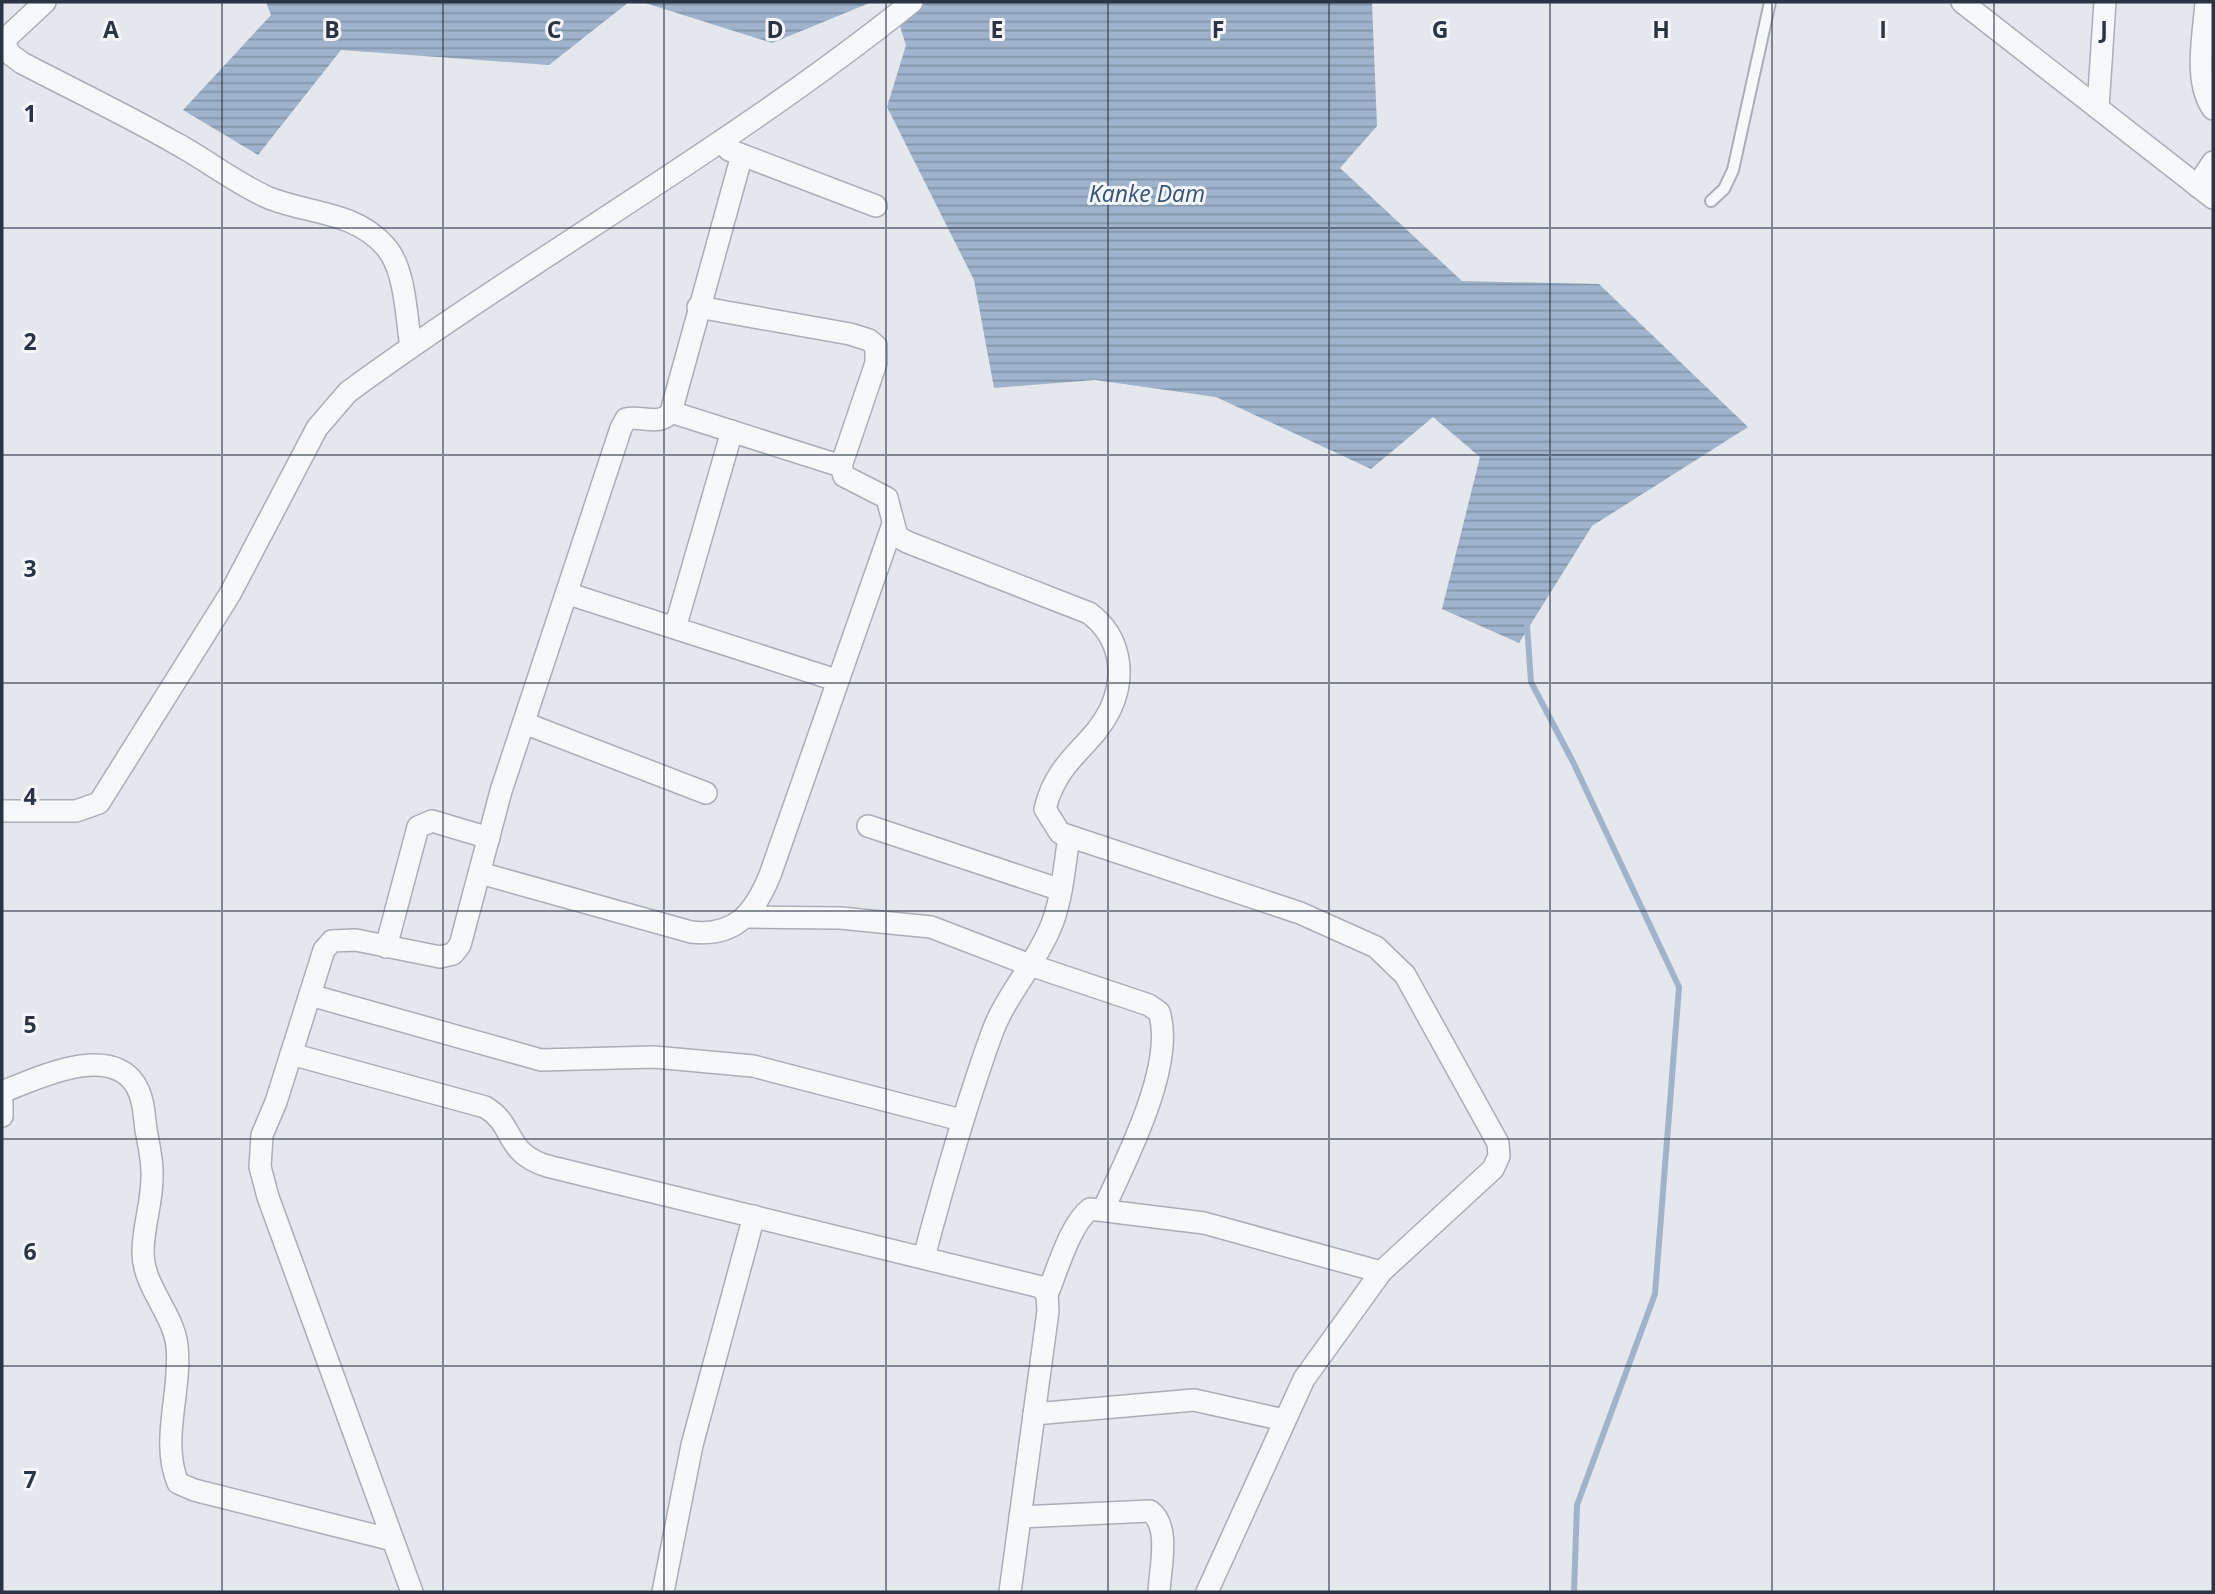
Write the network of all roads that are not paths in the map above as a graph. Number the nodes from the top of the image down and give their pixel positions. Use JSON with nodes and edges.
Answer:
{"nodes":[{"id":1,"x":45,"y":2,"type":"edge"},
{"id":2,"x":912,"y":2,"type":"edge"},
{"id":3,"x":1770,"y":2,"type":"edge"},
{"id":4,"x":1962,"y":2,"type":"edge"},
{"id":5,"x":2105,"y":2,"type":"edge"},
{"id":6,"x":2206,"y":2,"type":"edge"},
{"id":7,"x":2,"y":42,"type":"edge"},
{"id":8,"x":2098,"y":107,"type":"junction"},
{"id":9,"x":2213,"y":109,"type":"edge"},
{"id":10,"x":714,"y":144,"type":"junction"},
{"id":11,"x":742,"y":155,"type":"junction"},
{"id":12,"x":2213,"y":162,"type":"edge"},
{"id":13,"x":2205,"y":192,"type":"edge"},
{"id":14,"x":1711,"y":201,"type":"dead end"},
{"id":15,"x":876,"y":206,"type":"dead end"},
{"id":16,"x":698,"y":307,"type":"junction"},
{"id":17,"x":411,"y":347,"type":"junction"},
{"id":18,"x":671,"y":412,"type":"junction"},
{"id":19,"x":732,"y":431,"type":"junction"},
{"id":20,"x":841,"y":466,"type":"junction"},
{"id":21,"x":893,"y":524,"type":"junction"},
{"id":22,"x":569,"y":594,"type":"junction"},
{"id":23,"x":675,"y":628,"type":"junction"},
{"id":24,"x":836,"y":680,"type":"junction"},
{"id":25,"x":524,"y":723,"type":"junction"},
{"id":26,"x":706,"y":793,"type":"dead end"},
{"id":27,"x":2,"y":811,"type":"edge"},
{"id":28,"x":868,"y":826,"type":"dead end"},
{"id":29,"x":1069,"y":837,"type":"junction"},
{"id":30,"x":489,"y":838,"type":"junction"},
{"id":31,"x":480,"y":873,"type":"junction"},
{"id":32,"x":1061,"y":890,"type":"junction"},
{"id":33,"x":746,"y":916,"type":"junction"},
{"id":34,"x":386,"y":947,"type":"junction"},
{"id":35,"x":1030,"y":965,"type":"junction"},
{"id":36,"x":310,"y":995,"type":"junction"},
{"id":37,"x":291,"y":1054,"type":"junction"},
{"id":38,"x":2,"y":1092,"type":"edge"},
{"id":39,"x":2,"y":1101,"type":"edge"},
{"id":40,"x":2,"y":1116,"type":"edge"},
{"id":41,"x":961,"y":1119,"type":"junction"},
{"id":42,"x":1104,"y":1208,"type":"junction"},
{"id":43,"x":754,"y":1216,"type":"junction"},
{"id":44,"x":923,"y":1258,"type":"junction"},
{"id":45,"x":1381,"y":1272,"type":"junction"},
{"id":46,"x":1047,"y":1295,"type":"junction"},
{"id":47,"x":1034,"y":1414,"type":"junction"},
{"id":48,"x":1284,"y":1420,"type":"junction"},
{"id":49,"x":1020,"y":1517,"type":"junction"},
{"id":50,"x":393,"y":1540,"type":"junction"},
{"id":51,"x":412,"y":1592,"type":"edge"},
{"id":52,"x":663,"y":1592,"type":"edge"},
{"id":53,"x":1010,"y":1592,"type":"edge"},
{"id":54,"x":1159,"y":1592,"type":"edge"},
{"id":55,"x":1207,"y":1592,"type":"edge"}],
"edges":[{"from":1,"to":7,"type":"street"},
{"from":2,"to":10,"type":"street"},
{"from":3,"to":14,"type":"lane"},
{"from":4,"to":8,"type":"street"},
{"from":5,"to":8,"type":"street"},
{"from":6,"to":9,"type":"street"},
{"from":7,"to":17,"type":"street"},
{"from":8,"to":13,"type":"street"},
{"from":10,"to":11,"type":"street"},
{"from":10,"to":17,"type":"street"},
{"from":11,"to":15,"type":"street"},
{"from":11,"to":16,"type":"street"},
{"from":12,"to":13,"type":"street"},
{"from":16,"to":18,"type":"street"},
{"from":16,"to":20,"type":"street"},
{"from":17,"to":27,"type":"street"},
{"from":18,"to":19,"type":"street"},
{"from":18,"to":22,"type":"street"},
{"from":19,"to":20,"type":"street"},
{"from":19,"to":23,"type":"street"},
{"from":20,"to":21,"type":"street"},
{"from":21,"to":24,"type":"street"},
{"from":21,"to":29,"type":"street"},
{"from":22,"to":23,"type":"street"},
{"from":22,"to":25,"type":"street"},
{"from":23,"to":24,"type":"street"},
{"from":24,"to":33,"type":"street"},
{"from":25,"to":26,"type":"street"},
{"from":25,"to":30,"type":"street"},
{"from":28,"to":32,"type":"street"},
{"from":29,"to":32,"type":"street"},
{"from":29,"to":45,"type":"street"},
{"from":30,"to":31,"type":"street"},
{"from":30,"to":34,"type":"street"},
{"from":31,"to":33,"type":"street"},
{"from":31,"to":34,"type":"street"},
{"from":32,"to":35,"type":"street"},
{"from":33,"to":35,"type":"street"},
{"from":34,"to":36,"type":"street"},
{"from":35,"to":41,"type":"street"},
{"from":35,"to":42,"type":"street"},
{"from":36,"to":37,"type":"street"},
{"from":36,"to":41,"type":"street"},
{"from":37,"to":43,"type":"street"},
{"from":37,"to":50,"type":"street"},
{"from":38,"to":50,"type":"street"},
{"from":39,"to":40,"type":"street"},
{"from":41,"to":44,"type":"street"},
{"from":42,"to":45,"type":"street"},
{"from":42,"to":46,"type":"street"},
{"from":43,"to":44,"type":"street"},
{"from":43,"to":52,"type":"street"},
{"from":44,"to":46,"type":"street"},
{"from":45,"to":48,"type":"street"},
{"from":46,"to":47,"type":"street"},
{"from":47,"to":48,"type":"street"},
{"from":47,"to":49,"type":"street"},
{"from":48,"to":55,"type":"street"},
{"from":49,"to":53,"type":"street"},
{"from":49,"to":54,"type":"street"},
{"from":50,"to":51,"type":"street"}]}
